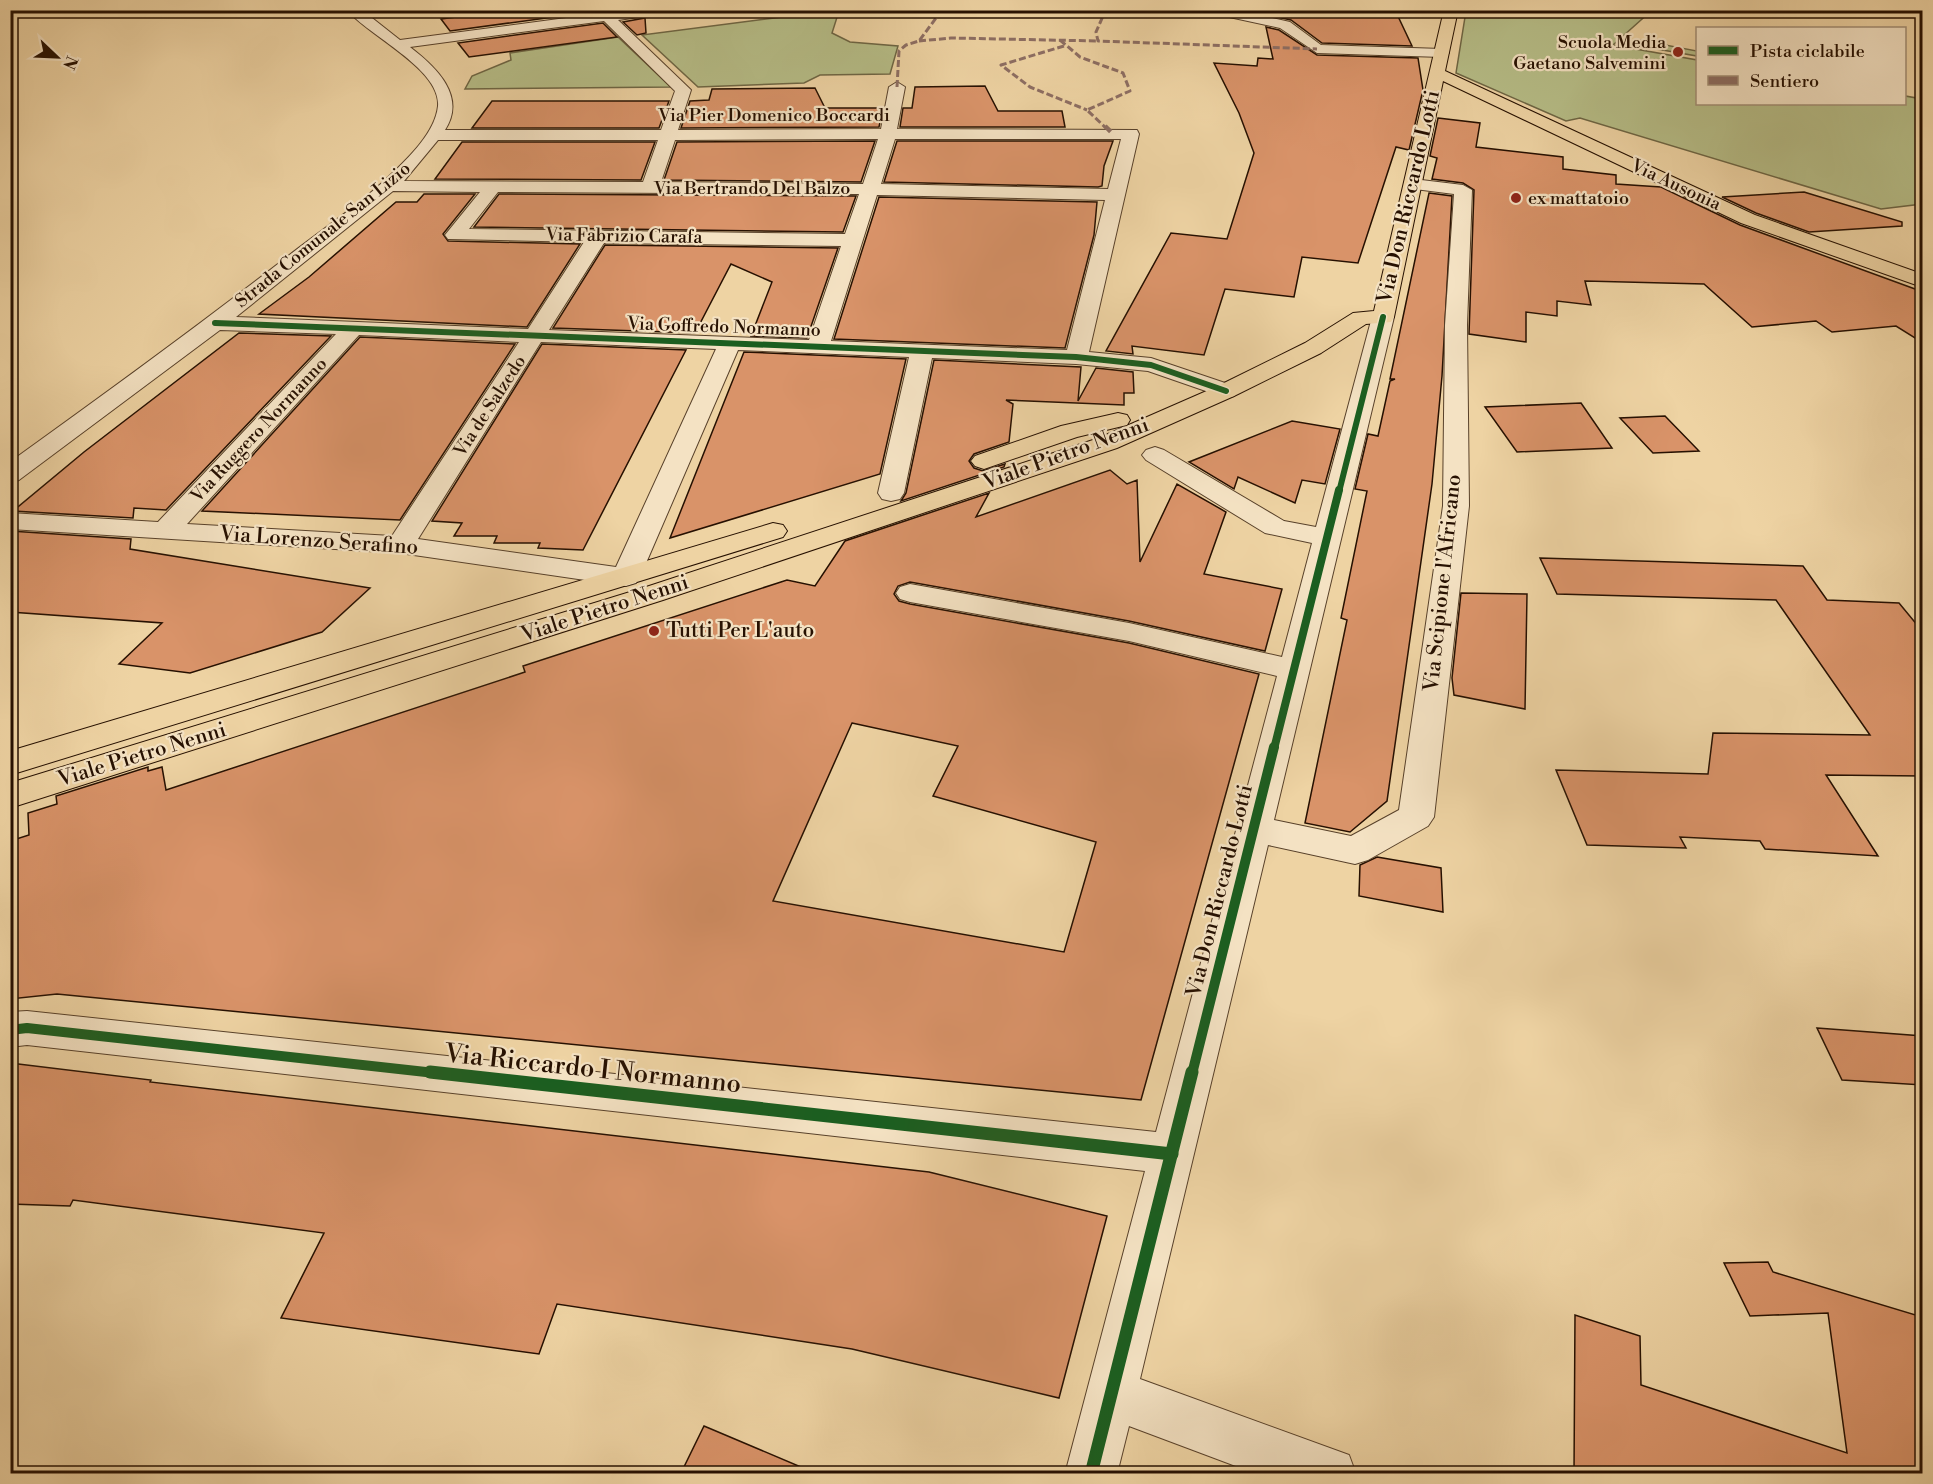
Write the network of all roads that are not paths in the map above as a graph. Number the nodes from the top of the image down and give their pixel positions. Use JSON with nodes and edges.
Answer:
{"nodes":[{"id":1,"x":353,"y":10,"type":"edge"},
{"id":2,"x":660,"y":10,"type":"edge"},
{"id":3,"x":1263,"y":10,"type":"edge"},
{"id":4,"x":1451,"y":10,"type":"edge"},
{"id":5,"x":1903,"y":10,"type":"edge"},
{"id":6,"x":1226,"y":12,"type":"dead end"},
{"id":7,"x":1923,"y":14,"type":"edge"},
{"id":8,"x":607,"y":17,"type":"junction"},
{"id":9,"x":1285,"y":25,"type":"junction"},
{"id":10,"x":396,"y":45,"type":"junction"},
{"id":11,"x":1442,"y":53,"type":"junction"},
{"id":12,"x":1437,"y":73,"type":"junction"},
{"id":13,"x":897,"y":87,"type":"dead end"},
{"id":14,"x":888,"y":134,"type":"junction"},
{"id":15,"x":434,"y":135,"type":"junction"},
{"id":16,"x":668,"y":135,"type":"junction"},
{"id":17,"x":1413,"y":184,"type":"junction"},
{"id":18,"x":389,"y":186,"type":"junction"},
{"id":19,"x":493,"y":187,"type":"junction"},
{"id":20,"x":650,"y":188,"type":"junction"},
{"id":21,"x":870,"y":189,"type":"junction"},
{"id":22,"x":1116,"y":195,"type":"junction"},
{"id":23,"x":598,"y":236,"type":"junction"},
{"id":24,"x":853,"y":240,"type":"junction"},
{"id":25,"x":1922,"y":280,"type":"edge"},
{"id":26,"x":1383,"y":316,"type":"junction"},
{"id":27,"x":215,"y":323,"type":"junction"},
{"id":28,"x":354,"y":328,"type":"junction"},
{"id":29,"x":535,"y":336,"type":"junction"},
{"id":30,"x":730,"y":343,"type":"junction"},
{"id":31,"x":818,"y":347,"type":"junction"},
{"id":32,"x":922,"y":351,"type":"junction"},
{"id":33,"x":1076,"y":357,"type":"junction"},
{"id":34,"x":1226,"y":391,"type":"junction"},
{"id":35,"x":1193,"y":404,"type":"junction"},
{"id":36,"x":1155,"y":455,"type":"dead end"},
{"id":37,"x":10,"y":475,"type":"edge"},
{"id":38,"x":891,"y":493,"type":"junction"},
{"id":39,"x":10,"y":521,"type":"edge"},
{"id":40,"x":165,"y":531,"type":"junction"},
{"id":41,"x":1327,"y":538,"type":"junction"},
{"id":42,"x":400,"y":545,"type":"junction"},
{"id":43,"x":626,"y":577,"type":"junction"},
{"id":44,"x":910,"y":593,"type":"dead end"},
{"id":45,"x":1293,"y":670,"type":"junction"},
{"id":46,"x":10,"y":763,"type":"edge"},
{"id":47,"x":10,"y":796,"type":"edge"},
{"id":48,"x":1254,"y":829,"type":"junction"},
{"id":49,"x":10,"y":1030,"type":"edge"},
{"id":50,"x":1172,"y":1154,"type":"junction"},
{"id":51,"x":1112,"y":1394,"type":"junction"},
{"id":52,"x":1091,"y":1473,"type":"edge"},
{"id":53,"x":1330,"y":1473,"type":"edge"}],
"edges":[{"from":1,"to":10,"type":"street","name":"Strada Comunale San Lizio"},
{"from":2,"to":8,"type":"street"},
{"from":3,"to":9,"type":"street"},
{"from":4,"to":11,"type":"main road","name":"Via Don Riccardo Lotti"},
{"from":5,"to":7,"type":"street"},
{"from":6,"to":9,"type":"street"},
{"from":8,"to":10,"type":"street"},
{"from":8,"to":16,"type":"street"},
{"from":9,"to":11,"type":"street"},
{"from":10,"to":15,"type":"street","name":"Strada Comunale San Lizio"},
{"from":11,"to":12,"type":"main road","name":"Via Don Riccardo Lotti"},
{"from":12,"to":17,"type":"main road","name":"Via Don Riccardo Lotti"},
{"from":12,"to":25,"type":"main road","name":"Via Ausonia"},
{"from":13,"to":14,"type":"street"},
{"from":14,"to":16,"type":"street","name":"Via Pier Domenico Boccardi"},
{"from":14,"to":21,"type":"street"},
{"from":14,"to":22,"type":"street","name":"Via Pier Domenico Boccardi"},
{"from":15,"to":16,"type":"street","name":"Via Pier Domenico Boccardi"},
{"from":15,"to":18,"type":"street","name":"Strada Comunale San Lizio"},
{"from":16,"to":20,"type":"street"},
{"from":17,"to":26,"type":"main road","name":"Via Don Riccardo Lotti"},
{"from":17,"to":48,"type":"street","name":"Via Scipione l'Africano"},
{"from":18,"to":19,"type":"street","name":"Via Bertrando Del Balzo"},
{"from":18,"to":27,"type":"street","name":"Strada Comunale San Lizio"},
{"from":19,"to":20,"type":"street","name":"Via Bertrando Del Balzo"},
{"from":19,"to":23,"type":"street","name":"Via Fabrizio Carafa"},
{"from":20,"to":21,"type":"street","name":"Via Bertrando Del Balzo"},
{"from":21,"to":22,"type":"street","name":"Via Bertrando Del Balzo"},
{"from":21,"to":24,"type":"street"},
{"from":22,"to":33,"type":"street"},
{"from":23,"to":24,"type":"street","name":"Via Fabrizio Carafa"},
{"from":23,"to":29,"type":"street","name":"Via de Salzedo"},
{"from":24,"to":31,"type":"street"},
{"from":26,"to":34,"type":"main road","name":"Viale Pietro Nenni"},
{"from":26,"to":41,"type":"street","name":"Via Don Riccardo Lotti"},
{"from":27,"to":28,"type":"street","name":"Via Goffredo Normanno"},
{"from":27,"to":37,"type":"street","name":"Strada Comunale San Lizio"},
{"from":28,"to":29,"type":"street","name":"Via Goffredo Normanno"},
{"from":28,"to":40,"type":"street","name":"Via Ruggero Normanno"},
{"from":29,"to":30,"type":"street","name":"Via Goffredo Normanno"},
{"from":29,"to":42,"type":"street","name":"Via de Salzedo"},
{"from":30,"to":31,"type":"street","name":"Via Goffredo Normanno"},
{"from":30,"to":43,"type":"street"},
{"from":31,"to":32,"type":"street","name":"Via Goffredo Normanno"},
{"from":32,"to":33,"type":"street","name":"Via Goffredo Normanno"},
{"from":32,"to":38,"type":"street"},
{"from":33,"to":34,"type":"street","name":"Via Goffredo Normanno"},
{"from":34,"to":35,"type":"main road","name":"Viale Pietro Nenni"},
{"from":35,"to":38,"type":"main road","name":"Viale Pietro Nenni"},
{"from":35,"to":47,"type":"main road","name":"Viale Pietro Nenni"},
{"from":36,"to":41,"type":"street"},
{"from":38,"to":43,"type":"main road","name":"Viale Pietro Nenni"},
{"from":39,"to":40,"type":"street","name":"Via Lorenzo Serafino"},
{"from":40,"to":42,"type":"street","name":"Via Lorenzo Serafino"},
{"from":41,"to":45,"type":"street","name":"Via Don Riccardo Lotti"},
{"from":42,"to":43,"type":"street","name":"Via Lorenzo Serafino"},
{"from":43,"to":46,"type":"main road","name":"Viale Pietro Nenni"},
{"from":44,"to":45,"type":"street"},
{"from":45,"to":48,"type":"street","name":"Via Don Riccardo Lotti"},
{"from":48,"to":50,"type":"street","name":"Via Don Riccardo Lotti"},
{"from":49,"to":50,"type":"street","name":"Via Riccardo I Normanno"},
{"from":50,"to":51,"type":"street","name":"Via Don Riccardo Lotti"},
{"from":51,"to":52,"type":"street","name":"Via Don Riccardo Lotti"},
{"from":51,"to":53,"type":"street"}]}
